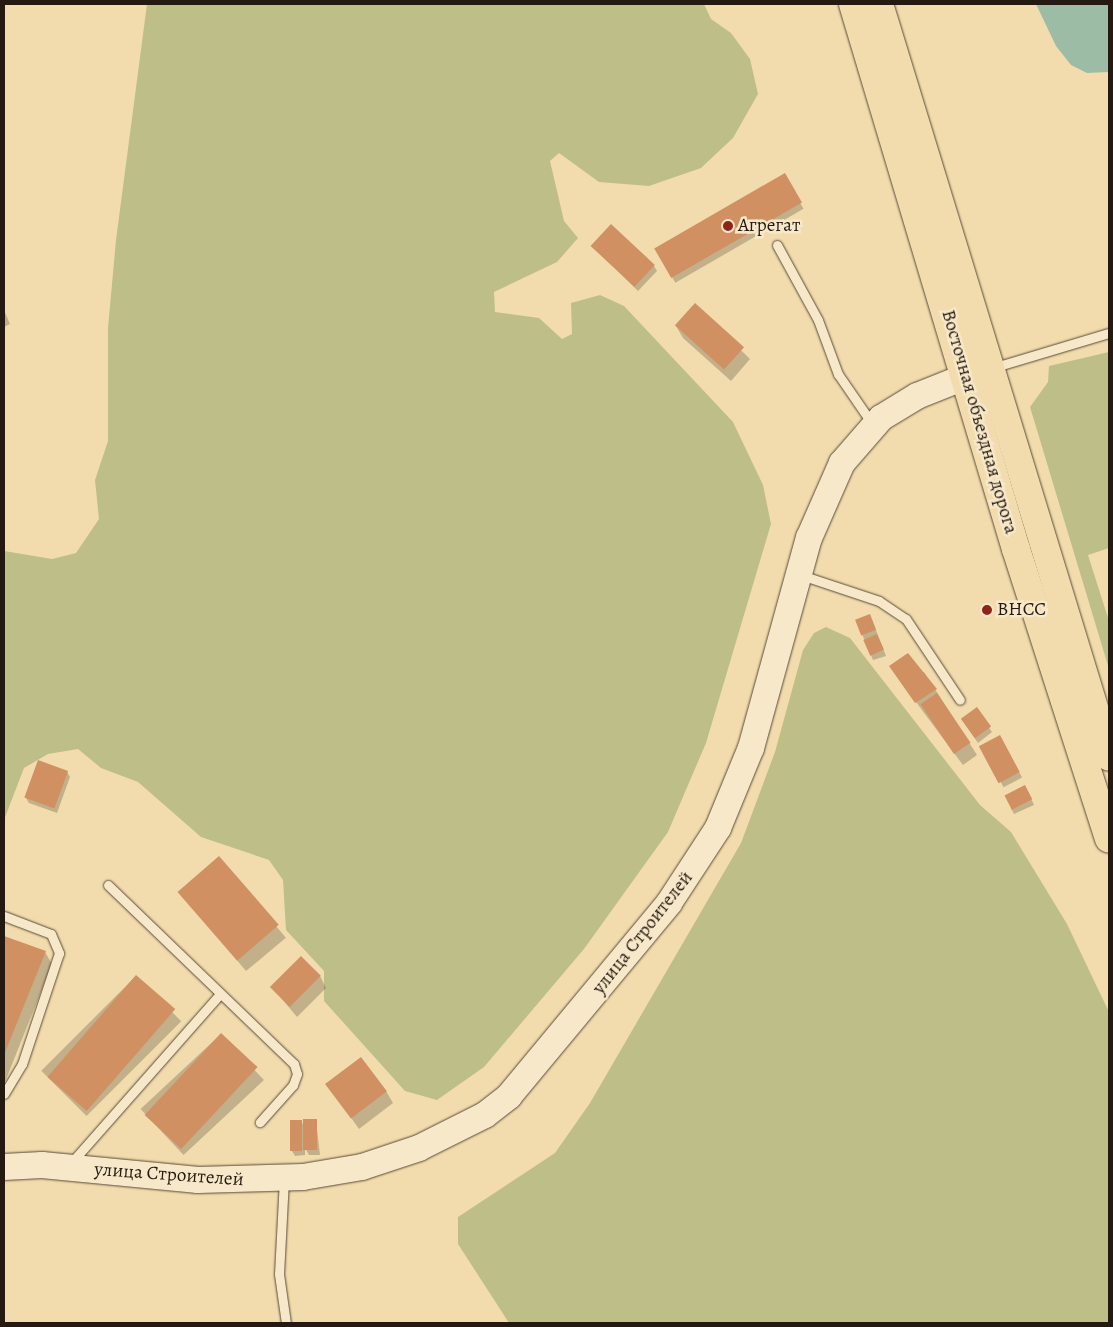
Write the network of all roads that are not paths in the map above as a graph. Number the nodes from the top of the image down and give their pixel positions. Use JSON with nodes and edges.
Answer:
{"nodes":[{"id":1,"x":853,"y":4,"type":"edge"},
{"id":2,"x":879,"y":4,"type":"edge"},
{"id":3,"x":777,"y":245,"type":"dead end"},
{"id":4,"x":1109,"y":333,"type":"edge"},
{"id":5,"x":978,"y":372,"type":"junction"},
{"id":6,"x":873,"y":425,"type":"junction"},
{"id":7,"x":799,"y":574,"type":"junction"},
{"id":8,"x":960,"y":700,"type":"dead end"},
{"id":9,"x":1109,"y":757,"type":"edge"},
{"id":10,"x":1109,"y":838,"type":"edge"},
{"id":11,"x":108,"y":885,"type":"dead end"},
{"id":12,"x":4,"y":916,"type":"edge"},
{"id":13,"x":220,"y":994,"type":"junction"},
{"id":14,"x":4,"y":1094,"type":"edge"},
{"id":15,"x":260,"y":1122,"type":"dead end"},
{"id":16,"x":68,"y":1167,"type":"junction"},
{"id":17,"x":4,"y":1168,"type":"edge"},
{"id":18,"x":284,"y":1179,"type":"junction"},
{"id":19,"x":286,"y":1323,"type":"edge"}],
"edges":[{"from":1,"to":5,"type":"main road","name":"Восточная объездная дорога"},
{"from":2,"to":5,"type":"main road","name":"Восточная объездная дорога"},
{"from":3,"to":6,"type":"lane"},
{"from":4,"to":5,"type":"lane"},
{"from":5,"to":6,"type":"main road","name":"улица Строителей"},
{"from":5,"to":9,"type":"main road","name":"Восточная объездная дорога"},
{"from":5,"to":10,"type":"main road","name":"Восточная объездная дорога"},
{"from":6,"to":7,"type":"main road","name":"улица Строителей"},
{"from":7,"to":8,"type":"lane"},
{"from":7,"to":18,"type":"main road","name":"улица Строителей"},
{"from":11,"to":13,"type":"lane"},
{"from":12,"to":14,"type":"lane"},
{"from":13,"to":15,"type":"lane"},
{"from":13,"to":16,"type":"lane"},
{"from":16,"to":17,"type":"main road","name":"улица Строителей"},
{"from":16,"to":18,"type":"main road","name":"улица Строителей"},
{"from":18,"to":19,"type":"lane"}]}
